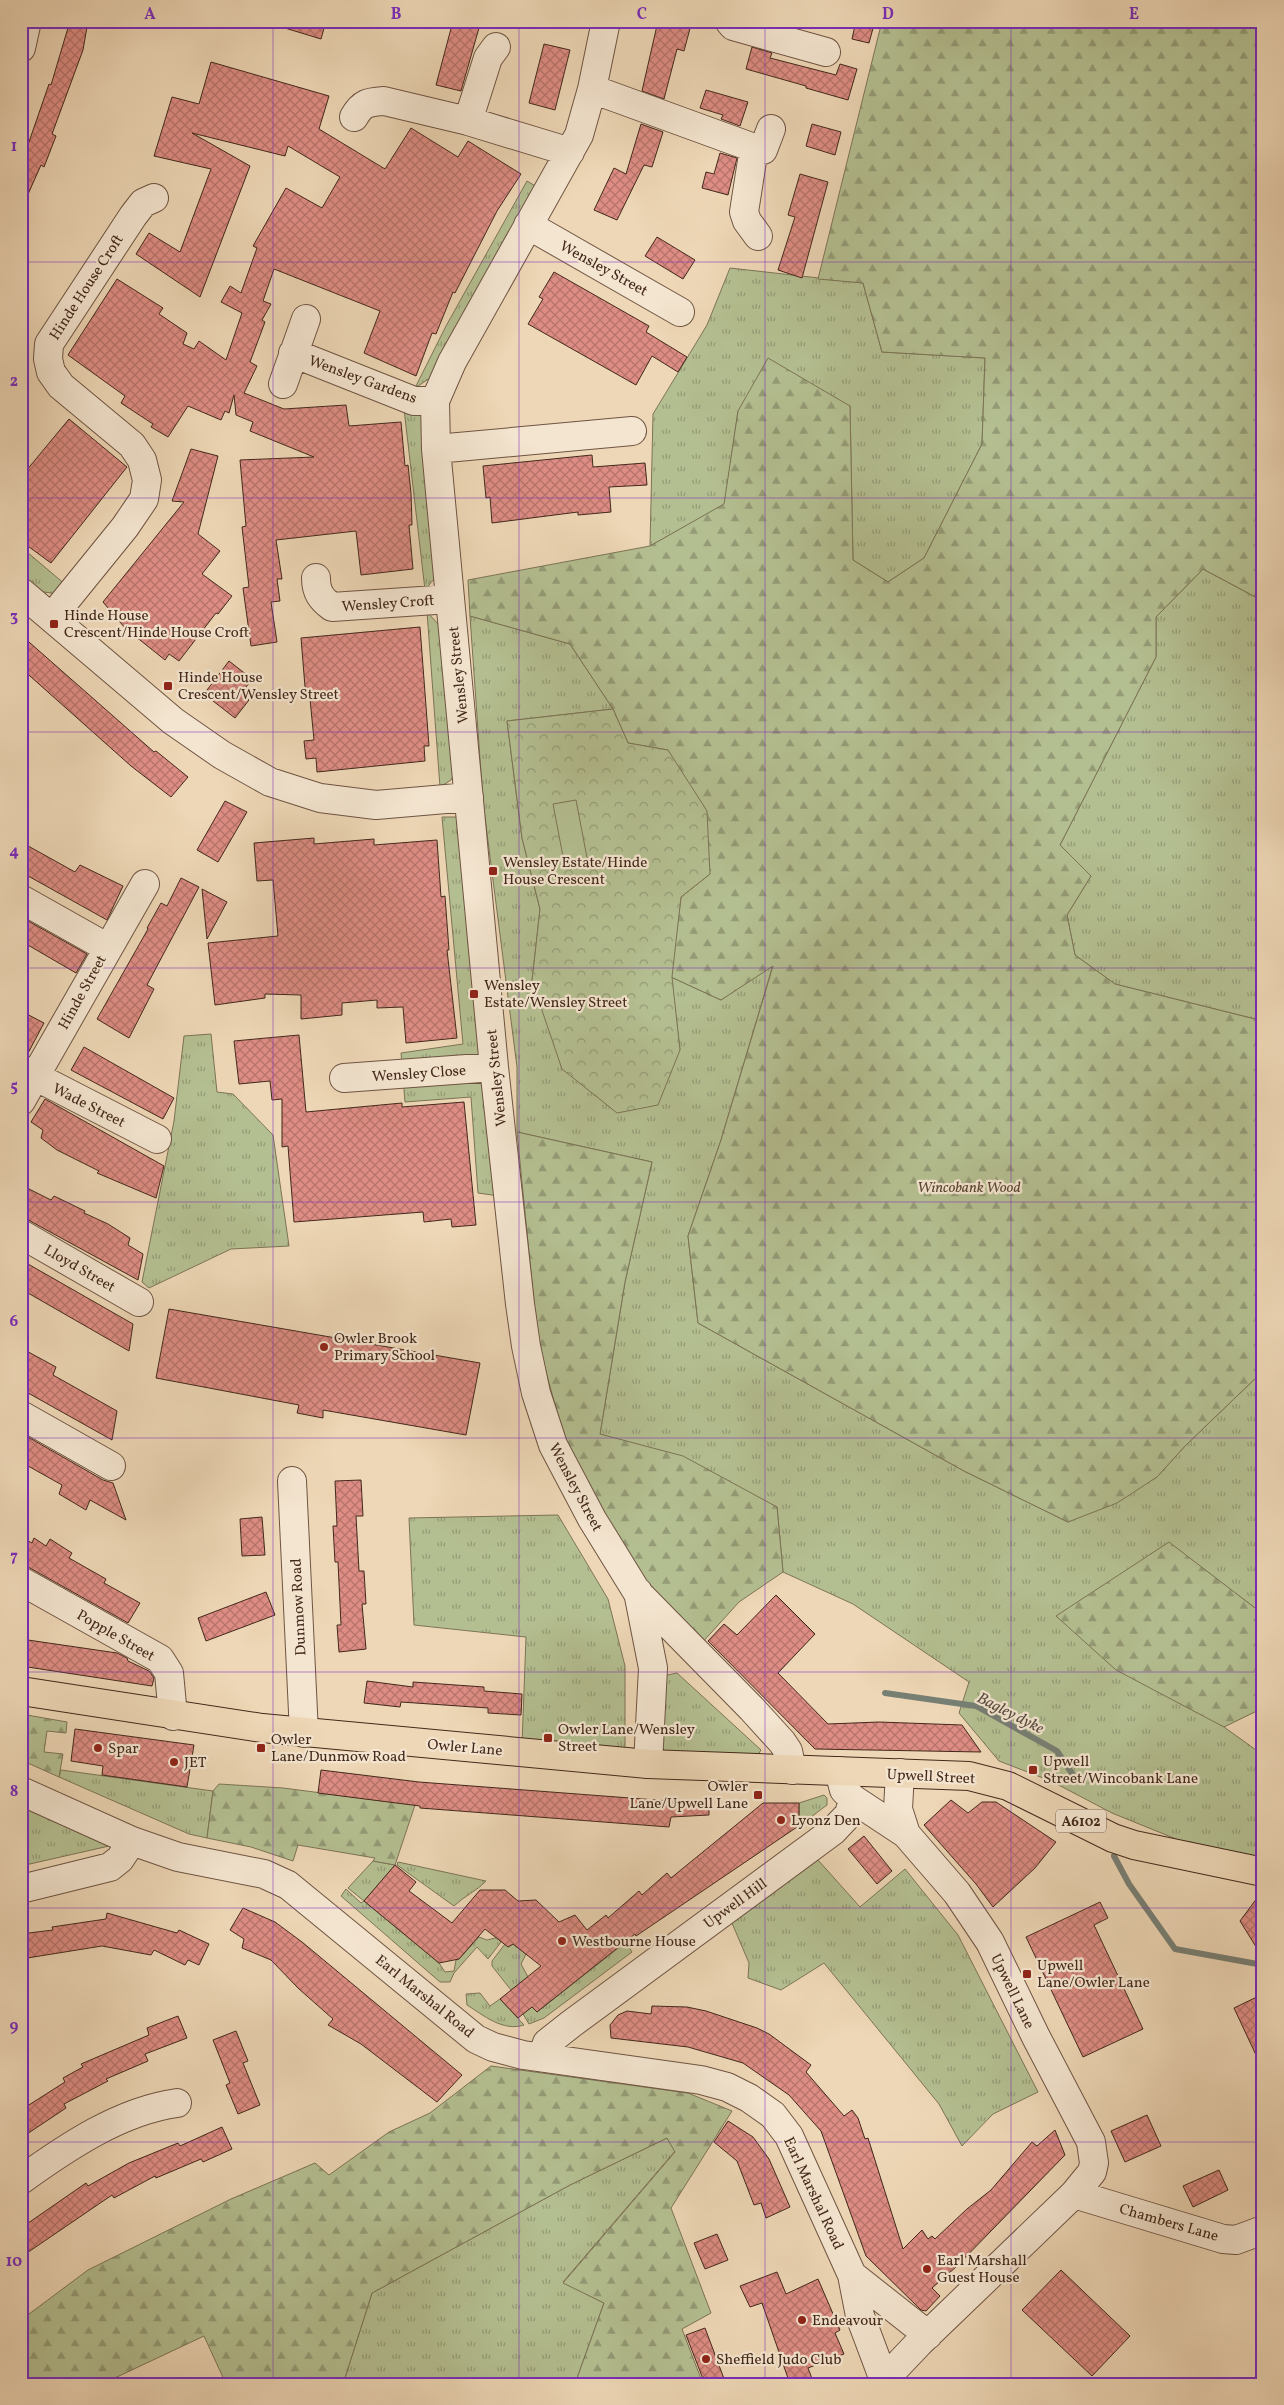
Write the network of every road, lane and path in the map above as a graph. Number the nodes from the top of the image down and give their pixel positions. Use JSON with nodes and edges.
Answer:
{"nodes":[{"id":1,"x":26,"y":21,"type":"edge"},
{"id":2,"x":606,"y":21,"type":"edge"},
{"id":3,"x":729,"y":21,"type":"edge"},
{"id":4,"x":496,"y":47,"type":"dead end"},
{"id":5,"x":21,"y":48,"type":"edge"},
{"id":6,"x":826,"y":52,"type":"dead end"},
{"id":7,"x":592,"y":89,"type":"junction"},
{"id":8,"x":354,"y":117,"type":"dead end"},
{"id":9,"x":468,"y":121,"type":"junction"},
{"id":10,"x":570,"y":152,"type":"junction"},
{"id":11,"x":154,"y":198,"type":"dead end"},
{"id":12,"x":528,"y":225,"type":"junction"},
{"id":13,"x":758,"y":236,"type":"dead end"},
{"id":14,"x":680,"y":312,"type":"dead end"},
{"id":15,"x":306,"y":319,"type":"dead end"},
{"id":16,"x":293,"y":353,"type":"junction"},
{"id":17,"x":283,"y":384,"type":"dead end"},
{"id":18,"x":435,"y":402,"type":"junction"},
{"id":19,"x":632,"y":431,"type":"dead end"},
{"id":20,"x":436,"y":449,"type":"junction"},
{"id":21,"x":316,"y":578,"type":"dead end"},
{"id":22,"x":21,"y":592,"type":"edge"},
{"id":23,"x":450,"y":599,"type":"junction"},
{"id":24,"x":52,"y":617,"type":"junction"},
{"id":25,"x":469,"y":797,"type":"junction"},
{"id":26,"x":144,"y":884,"type":"dead end"},
{"id":27,"x":21,"y":899,"type":"edge"},
{"id":28,"x":108,"y":948,"type":"junction"},
{"id":29,"x":494,"y":1067,"type":"junction"},
{"id":30,"x":28,"y":1073,"type":"edge"},
{"id":31,"x":344,"y":1078,"type":"dead end"},
{"id":32,"x":21,"y":1101,"type":"edge"},
{"id":33,"x":157,"y":1140,"type":"dead end"},
{"id":34,"x":21,"y":1234,"type":"edge"},
{"id":35,"x":139,"y":1302,"type":"dead end"},
{"id":36,"x":21,"y":1415,"type":"edge"},
{"id":37,"x":111,"y":1466,"type":"dead end"},
{"id":38,"x":292,"y":1481,"type":"dead end"},
{"id":39,"x":21,"y":1581,"type":"edge"},
{"id":40,"x":638,"y":1592,"type":"junction"},
{"id":41,"x":686,"y":1642,"type":"junction"},
{"id":42,"x":653,"y":1668,"type":"junction"},
{"id":43,"x":21,"y":1691,"type":"edge"},
{"id":44,"x":173,"y":1716,"type":"junction"},
{"id":45,"x":304,"y":1733,"type":"junction"},
{"id":46,"x":648,"y":1764,"type":"junction"},
{"id":47,"x":792,"y":1770,"type":"junction"},
{"id":48,"x":839,"y":1772,"type":"junction"},
{"id":49,"x":900,"y":1773,"type":"junction"},
{"id":50,"x":21,"y":1791,"type":"edge"},
{"id":51,"x":853,"y":1799,"type":"junction"},
{"id":52,"x":906,"y":1834,"type":"junction"},
{"id":53,"x":132,"y":1841,"type":"junction"},
{"id":54,"x":1263,"y":1872,"type":"edge"},
{"id":55,"x":21,"y":1889,"type":"edge"},
{"id":56,"x":542,"y":2057,"type":"junction"},
{"id":57,"x":177,"y":2103,"type":"dead end"},
{"id":58,"x":21,"y":2180,"type":"edge"},
{"id":59,"x":1074,"y":2194,"type":"junction"},
{"id":60,"x":1263,"y":2230,"type":"edge"},
{"id":61,"x":852,"y":2275,"type":"junction"},
{"id":62,"x":928,"y":2336,"type":"junction"},
{"id":63,"x":882,"y":2382,"type":"edge"}],
"edges":[{"from":1,"to":5,"type":"street"},
{"from":2,"to":7,"type":"street","name":"Wensley Street"},
{"from":3,"to":6,"type":"street"},
{"from":4,"to":9,"type":"street"},
{"from":7,"to":10,"type":"street","name":"Wensley Street"},
{"from":7,"to":13,"type":"street"},
{"from":8,"to":9,"type":"street"},
{"from":9,"to":10,"type":"street"},
{"from":10,"to":12,"type":"street","name":"Wensley Street"},
{"from":11,"to":24,"type":"street","name":"Hinde House Croft"},
{"from":12,"to":14,"type":"street","name":"Wensley Street"},
{"from":12,"to":18,"type":"street","name":"Wensley Street"},
{"from":15,"to":16,"type":"street","name":"Wensley Gardens"},
{"from":16,"to":17,"type":"street","name":"Wensley Gardens"},
{"from":16,"to":18,"type":"street","name":"Wensley Gardens"},
{"from":18,"to":20,"type":"street","name":"Wensley Street"},
{"from":19,"to":20,"type":"street"},
{"from":20,"to":23,"type":"street","name":"Wensley Street"},
{"from":21,"to":23,"type":"street","name":"Wensley Croft"},
{"from":22,"to":24,"type":"street"},
{"from":23,"to":25,"type":"street","name":"Wensley Street"},
{"from":24,"to":25,"type":"street"},
{"from":25,"to":29,"type":"street","name":"Wensley Street"},
{"from":26,"to":28,"type":"street","name":"Hinde Street"},
{"from":27,"to":28,"type":"street"},
{"from":28,"to":30,"type":"street","name":"Hinde Street"},
{"from":29,"to":31,"type":"street","name":"Wensley Close"},
{"from":29,"to":40,"type":"street","name":"Wensley Street"},
{"from":30,"to":32,"type":"street","name":"Hinde Street"},
{"from":30,"to":33,"type":"street","name":"Wade Street"},
{"from":34,"to":35,"type":"street","name":"Lloyd Street"},
{"from":36,"to":37,"type":"street"},
{"from":38,"to":45,"type":"street","name":"Dunmow Road"},
{"from":39,"to":44,"type":"street","name":"Popple Street"},
{"from":40,"to":41,"type":"street","name":"Wensley Street"},
{"from":40,"to":42,"type":"street","name":"Wensley Street"},
{"from":41,"to":42,"type":"street"},
{"from":41,"to":47,"type":"street","name":"Wensley Street"},
{"from":42,"to":46,"type":"street","name":"Wensley Street"},
{"from":43,"to":44,"type":"main road","name":"Owler Lane","number":"A6102"},
{"from":44,"to":45,"type":"main road","name":"Owler Lane","number":"A6102"},
{"from":45,"to":46,"type":"main road","name":"Owler Lane","number":"A6102"},
{"from":46,"to":47,"type":"main road","name":"Owler Lane","number":"A6102"},
{"from":47,"to":48,"type":"main road","name":"Upwell Street","number":"A6102"},
{"from":48,"to":49,"type":"main road","name":"Upwell Street","number":"A6102"},
{"from":48,"to":51,"type":"street","name":"Upwell Lane"},
{"from":49,"to":52,"type":"street","name":"Upwell Lane"},
{"from":49,"to":54,"type":"main road","name":"Upwell Street","number":"A6102"},
{"from":50,"to":53,"type":"street","name":"Earl Marshal Road"},
{"from":51,"to":52,"type":"street","name":"Upwell Lane"},
{"from":51,"to":56,"type":"street","name":"Upwell Hill"},
{"from":52,"to":59,"type":"street","name":"Upwell Lane"},
{"from":53,"to":55,"type":"street"},
{"from":53,"to":56,"type":"street","name":"Earl Marshal Road"},
{"from":56,"to":61,"type":"street","name":"Earl Marshal Road"},
{"from":57,"to":58,"type":"street"},
{"from":59,"to":60,"type":"street","name":"Chambers Lane"},
{"from":59,"to":62,"type":"street"},
{"from":61,"to":62,"type":"street","name":"Earl Marshal Road"},
{"from":61,"to":63,"type":"street","name":"Earl Marshal Road"},
{"from":62,"to":63,"type":"street"}]}
